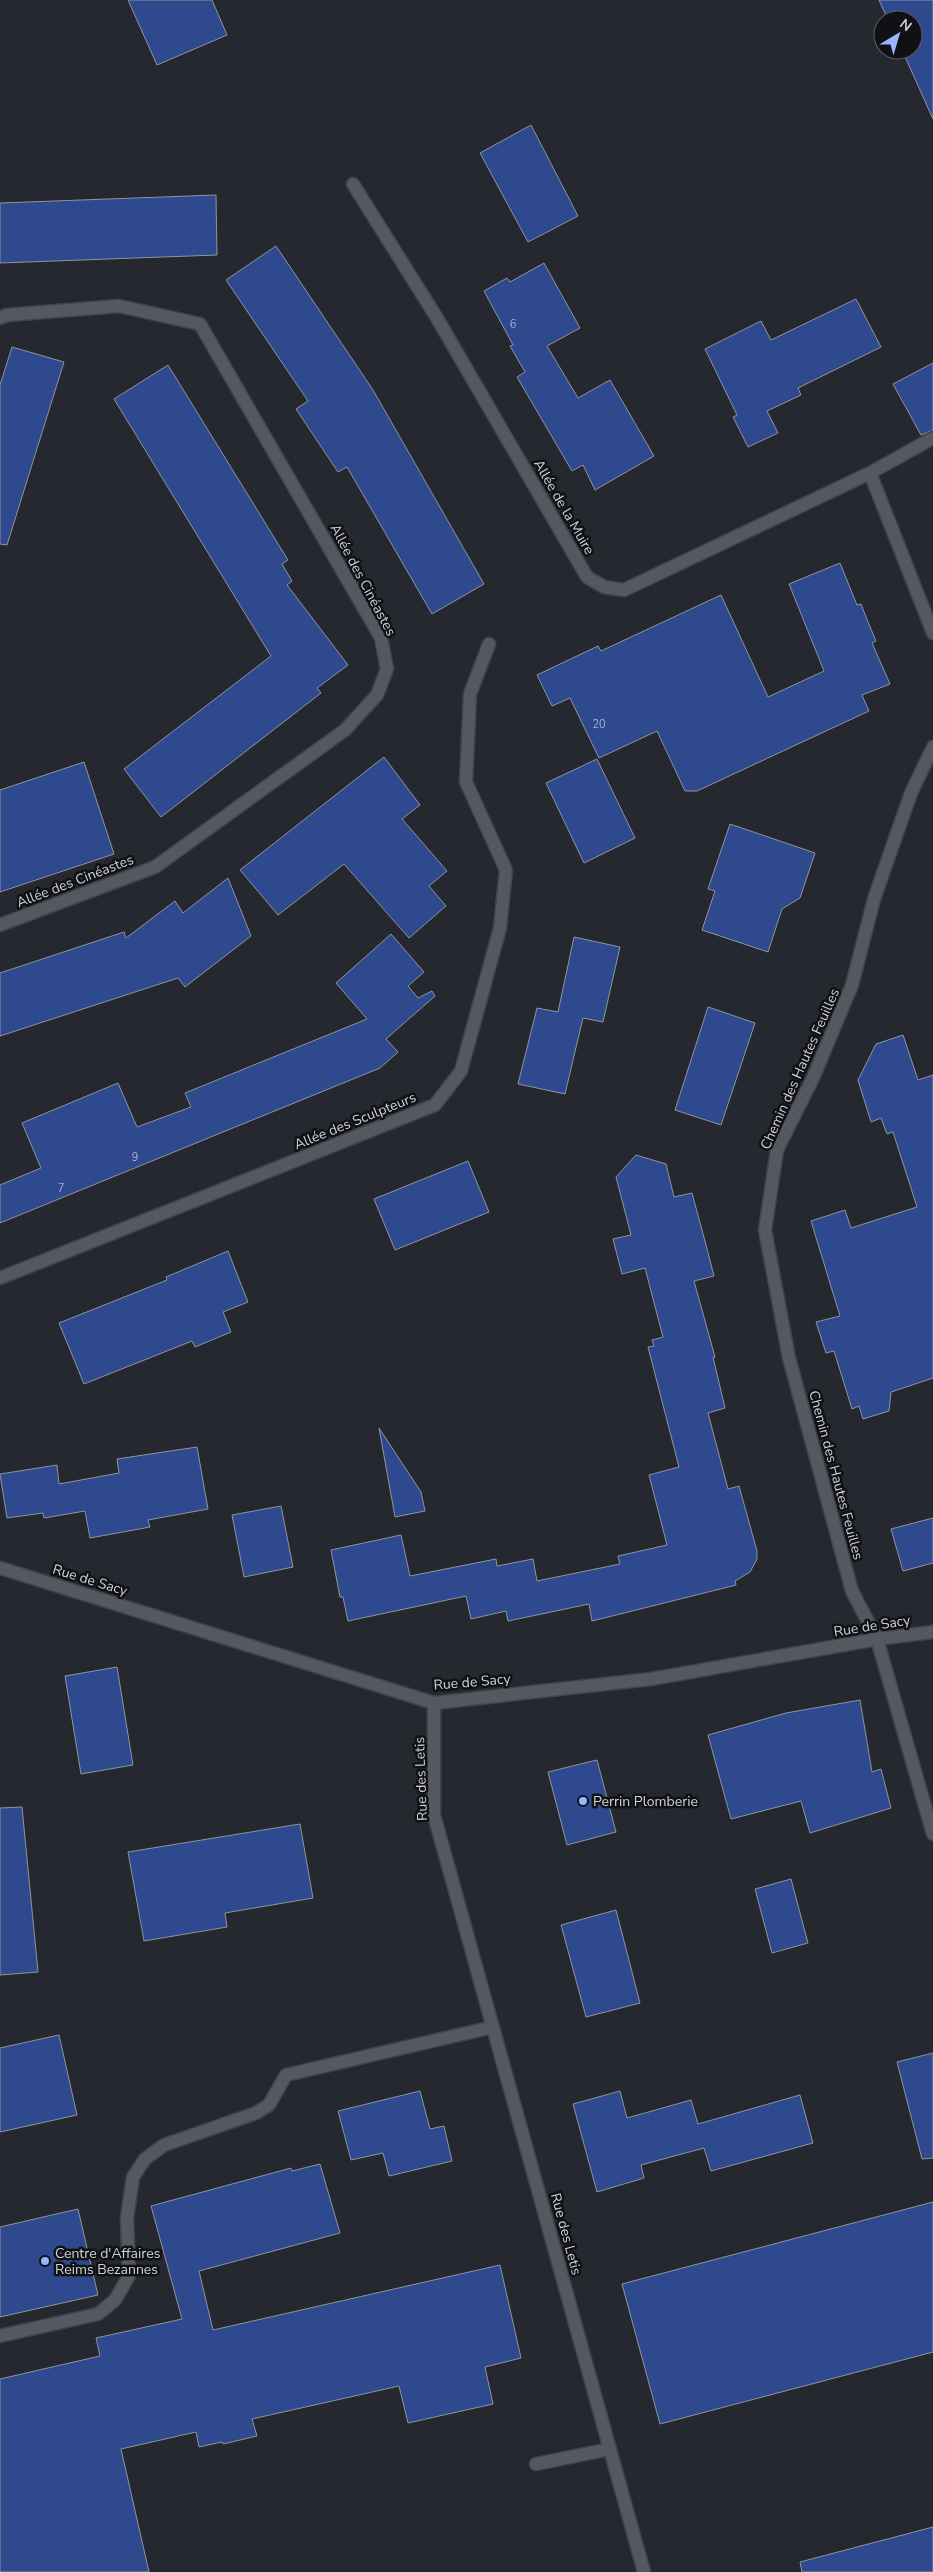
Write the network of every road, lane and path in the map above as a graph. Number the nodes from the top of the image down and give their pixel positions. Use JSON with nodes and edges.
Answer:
{"nodes":[{"id":1,"x":353,"y":184,"type":"dead end"},
{"id":2,"x":0,"y":318,"type":"edge"},
{"id":3,"x":933,"y":438,"type":"edge"},
{"id":4,"x":870,"y":473,"type":"junction"},
{"id":5,"x":933,"y":633,"type":"edge"},
{"id":6,"x":489,"y":644,"type":"dead end"},
{"id":7,"x":933,"y":747,"type":"edge"},
{"id":8,"x":0,"y":925,"type":"edge"},
{"id":9,"x":0,"y":1278,"type":"edge"},
{"id":10,"x":0,"y":1568,"type":"edge"},
{"id":11,"x":933,"y":1632,"type":"edge"},
{"id":12,"x":877,"y":1639,"type":"junction"},
{"id":13,"x":434,"y":1703,"type":"junction"},
{"id":14,"x":933,"y":1834,"type":"edge"},
{"id":15,"x":493,"y":2027,"type":"junction"},
{"id":16,"x":0,"y":2336,"type":"edge"},
{"id":17,"x":610,"y":2448,"type":"junction"},
{"id":18,"x":536,"y":2464,"type":"dead end"},
{"id":19,"x":644,"y":2572,"type":"edge"}],
"edges":[{"from":1,"to":4,"type":"street","name":"Allée de la Muire"},
{"from":2,"to":8,"type":"street","name":"Allée des Cinéastes"},
{"from":3,"to":4,"type":"street","name":"Allée de la Muire"},
{"from":4,"to":5,"type":"street"},
{"from":6,"to":9,"type":"street","name":"Allée des Sculpteurs"},
{"from":7,"to":12,"type":"street","name":"Chemin des Hautes Feuilles"},
{"from":10,"to":13,"type":"street","name":"Rue de Sacy"},
{"from":11,"to":12,"type":"street","name":"Rue de Sacy"},
{"from":12,"to":13,"type":"street","name":"Rue de Sacy"},
{"from":12,"to":14,"type":"street","name":"Chemin des Hautes Feuilles"},
{"from":13,"to":15,"type":"street","name":"Rue des Letis"},
{"from":15,"to":16,"type":"street"},
{"from":15,"to":17,"type":"street","name":"Rue des Letis"},
{"from":17,"to":18,"type":"street"},
{"from":17,"to":19,"type":"street","name":"Rue des Letis"}]}
